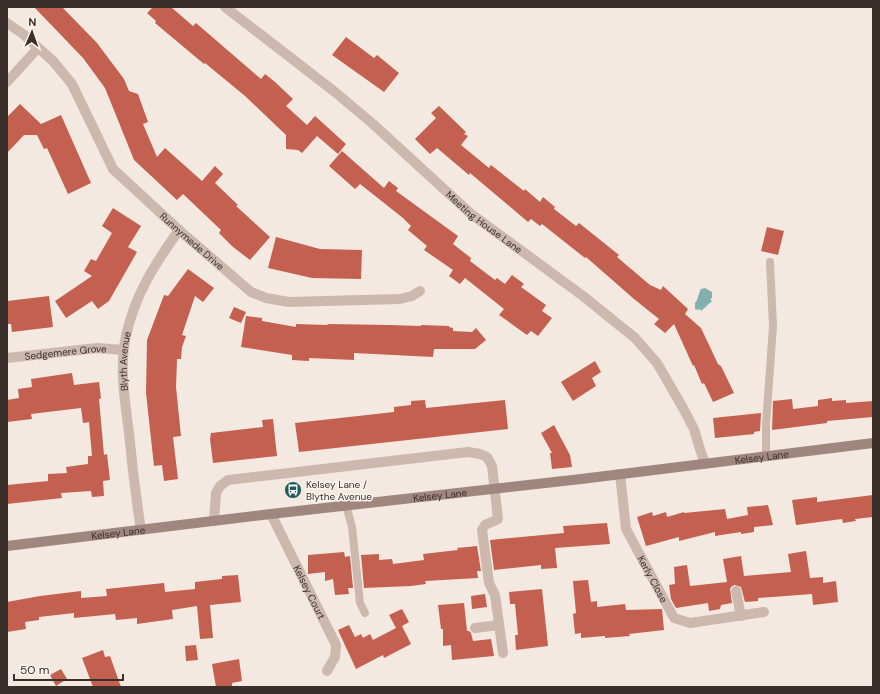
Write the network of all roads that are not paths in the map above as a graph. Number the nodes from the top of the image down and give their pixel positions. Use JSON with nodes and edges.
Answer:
{"nodes":[{"id":1,"x":225,"y":7,"type":"edge"},
{"id":2,"x":7,"y":23,"type":"edge"},
{"id":3,"x":38,"y":48,"type":"junction"},
{"id":4,"x":7,"y":82,"type":"edge"},
{"id":5,"x":179,"y":230,"type":"junction"},
{"id":6,"x":770,"y":262,"type":"dead end"},
{"id":7,"x":420,"y":291,"type":"dead end"},
{"id":8,"x":123,"y":350,"type":"junction"},
{"id":9,"x":7,"y":358,"type":"edge"},
{"id":10,"x":873,"y":443,"type":"edge"},
{"id":11,"x":766,"y":456,"type":"junction"},
{"id":12,"x":705,"y":464,"type":"junction"},
{"id":13,"x":620,"y":474,"type":"junction"},
{"id":14,"x":494,"y":489,"type":"junction"},
{"id":15,"x":346,"y":506,"type":"junction"},
{"id":16,"x":271,"y":514,"type":"junction"},
{"id":17,"x":214,"y":521,"type":"junction"},
{"id":18,"x":140,"y":530,"type":"junction"},
{"id":19,"x":7,"y":546,"type":"edge"},
{"id":20,"x":736,"y":591,"type":"dead end"},
{"id":21,"x":764,"y":612,"type":"dead end"},
{"id":22,"x":365,"y":613,"type":"dead end"},
{"id":23,"x":741,"y":616,"type":"junction"},
{"id":24,"x":499,"y":625,"type":"junction"},
{"id":25,"x":475,"y":628,"type":"dead end"},
{"id":26,"x":503,"y":653,"type":"dead end"},
{"id":27,"x":327,"y":671,"type":"dead end"}],
"edges":[{"from":1,"to":12,"type":"street","name":"Meeting House Lane"},
{"from":2,"to":3,"type":"street","name":"Runnymede Drive"},
{"from":3,"to":4,"type":"street"},
{"from":3,"to":5,"type":"street","name":"Runnymede Drive"},
{"from":5,"to":7,"type":"street","name":"Runnymede Drive"},
{"from":5,"to":8,"type":"street","name":"Blyth Avenue"},
{"from":6,"to":11,"type":"lane"},
{"from":8,"to":9,"type":"street","name":"Sedgemere Grove"},
{"from":8,"to":18,"type":"street","name":"Blyth Avenue"},
{"from":10,"to":11,"type":"main road","name":"Kelsey Lane"},
{"from":11,"to":12,"type":"main road","name":"Kelsey Lane"},
{"from":12,"to":13,"type":"main road","name":"Kelsey Lane"},
{"from":13,"to":14,"type":"main road","name":"Kelsey Lane"},
{"from":13,"to":23,"type":"street","name":"Kerly Close"},
{"from":14,"to":15,"type":"main road","name":"Kelsey Lane"},
{"from":14,"to":17,"type":"street"},
{"from":14,"to":24,"type":"street"},
{"from":15,"to":16,"type":"main road","name":"Kelsey Lane"},
{"from":15,"to":22,"type":"lane"},
{"from":16,"to":17,"type":"main road","name":"Kelsey Lane"},
{"from":16,"to":27,"type":"street","name":"Kelsey Court"},
{"from":17,"to":18,"type":"main road","name":"Kelsey Lane"},
{"from":18,"to":19,"type":"main road","name":"Kelsey Lane"},
{"from":20,"to":23,"type":"street"},
{"from":21,"to":23,"type":"street","name":"Kerly Close"},
{"from":24,"to":25,"type":"street"},
{"from":24,"to":26,"type":"street"}]}
